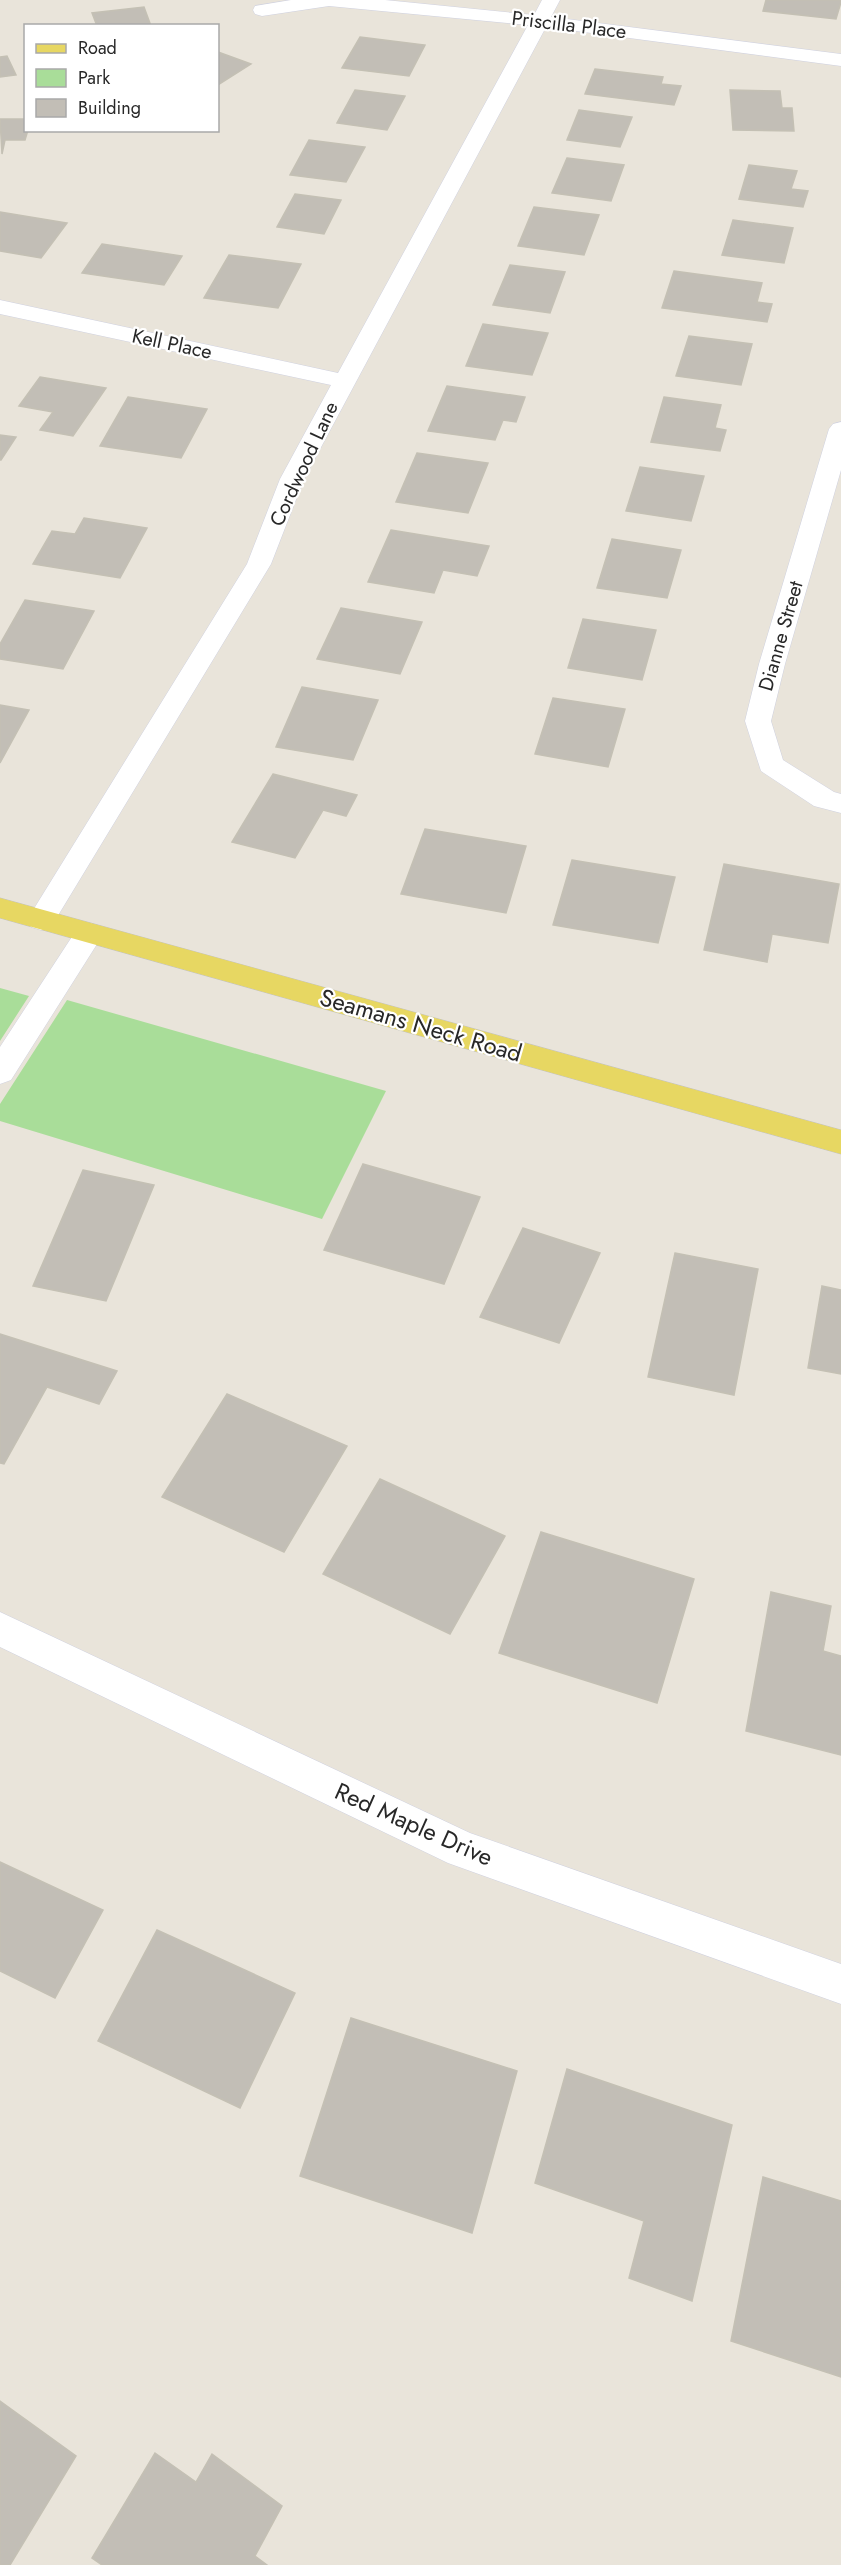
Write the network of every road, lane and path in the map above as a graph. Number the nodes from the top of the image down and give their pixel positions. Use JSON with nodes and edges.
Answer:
{"nodes":[{"id":1,"x":262,"y":10,"type":"dead end"},
{"id":2,"x":546,"y":10,"type":"edge"},
{"id":3,"x":841,"y":60,"type":"edge"},
{"id":4,"x":0,"y":307,"type":"edge"},
{"id":5,"x":343,"y":381,"type":"junction"},
{"id":6,"x":841,"y":429,"type":"edge"},
{"id":7,"x":841,"y":804,"type":"edge"},
{"id":8,"x":0,"y":908,"type":"edge"},
{"id":9,"x":41,"y":920,"type":"junction"},
{"id":10,"x":89,"y":933,"type":"junction"},
{"id":11,"x":0,"y":1072,"type":"edge"},
{"id":12,"x":841,"y":1142,"type":"edge"},
{"id":13,"x":0,"y":1629,"type":"edge"},
{"id":14,"x":841,"y":1984,"type":"edge"}],
"edges":[{"from":1,"to":2,"type":"street","name":"Priscilla Place"},
{"from":2,"to":3,"type":"street","name":"Priscilla Place"},
{"from":2,"to":5,"type":"street","name":"Cordwood Lane"},
{"from":4,"to":5,"type":"street","name":"Kell Place"},
{"from":5,"to":9,"type":"street","name":"Cordwood Lane"},
{"from":6,"to":7,"type":"street","name":"Dianne Street"},
{"from":8,"to":9,"type":"main road","name":"Seamans Neck Road"},
{"from":9,"to":10,"type":"main road","name":"Seamans Neck Road"},
{"from":10,"to":11,"type":"street"},
{"from":10,"to":12,"type":"main road","name":"Seamans Neck Road"},
{"from":13,"to":14,"type":"street","name":"Red Maple Drive"}]}
